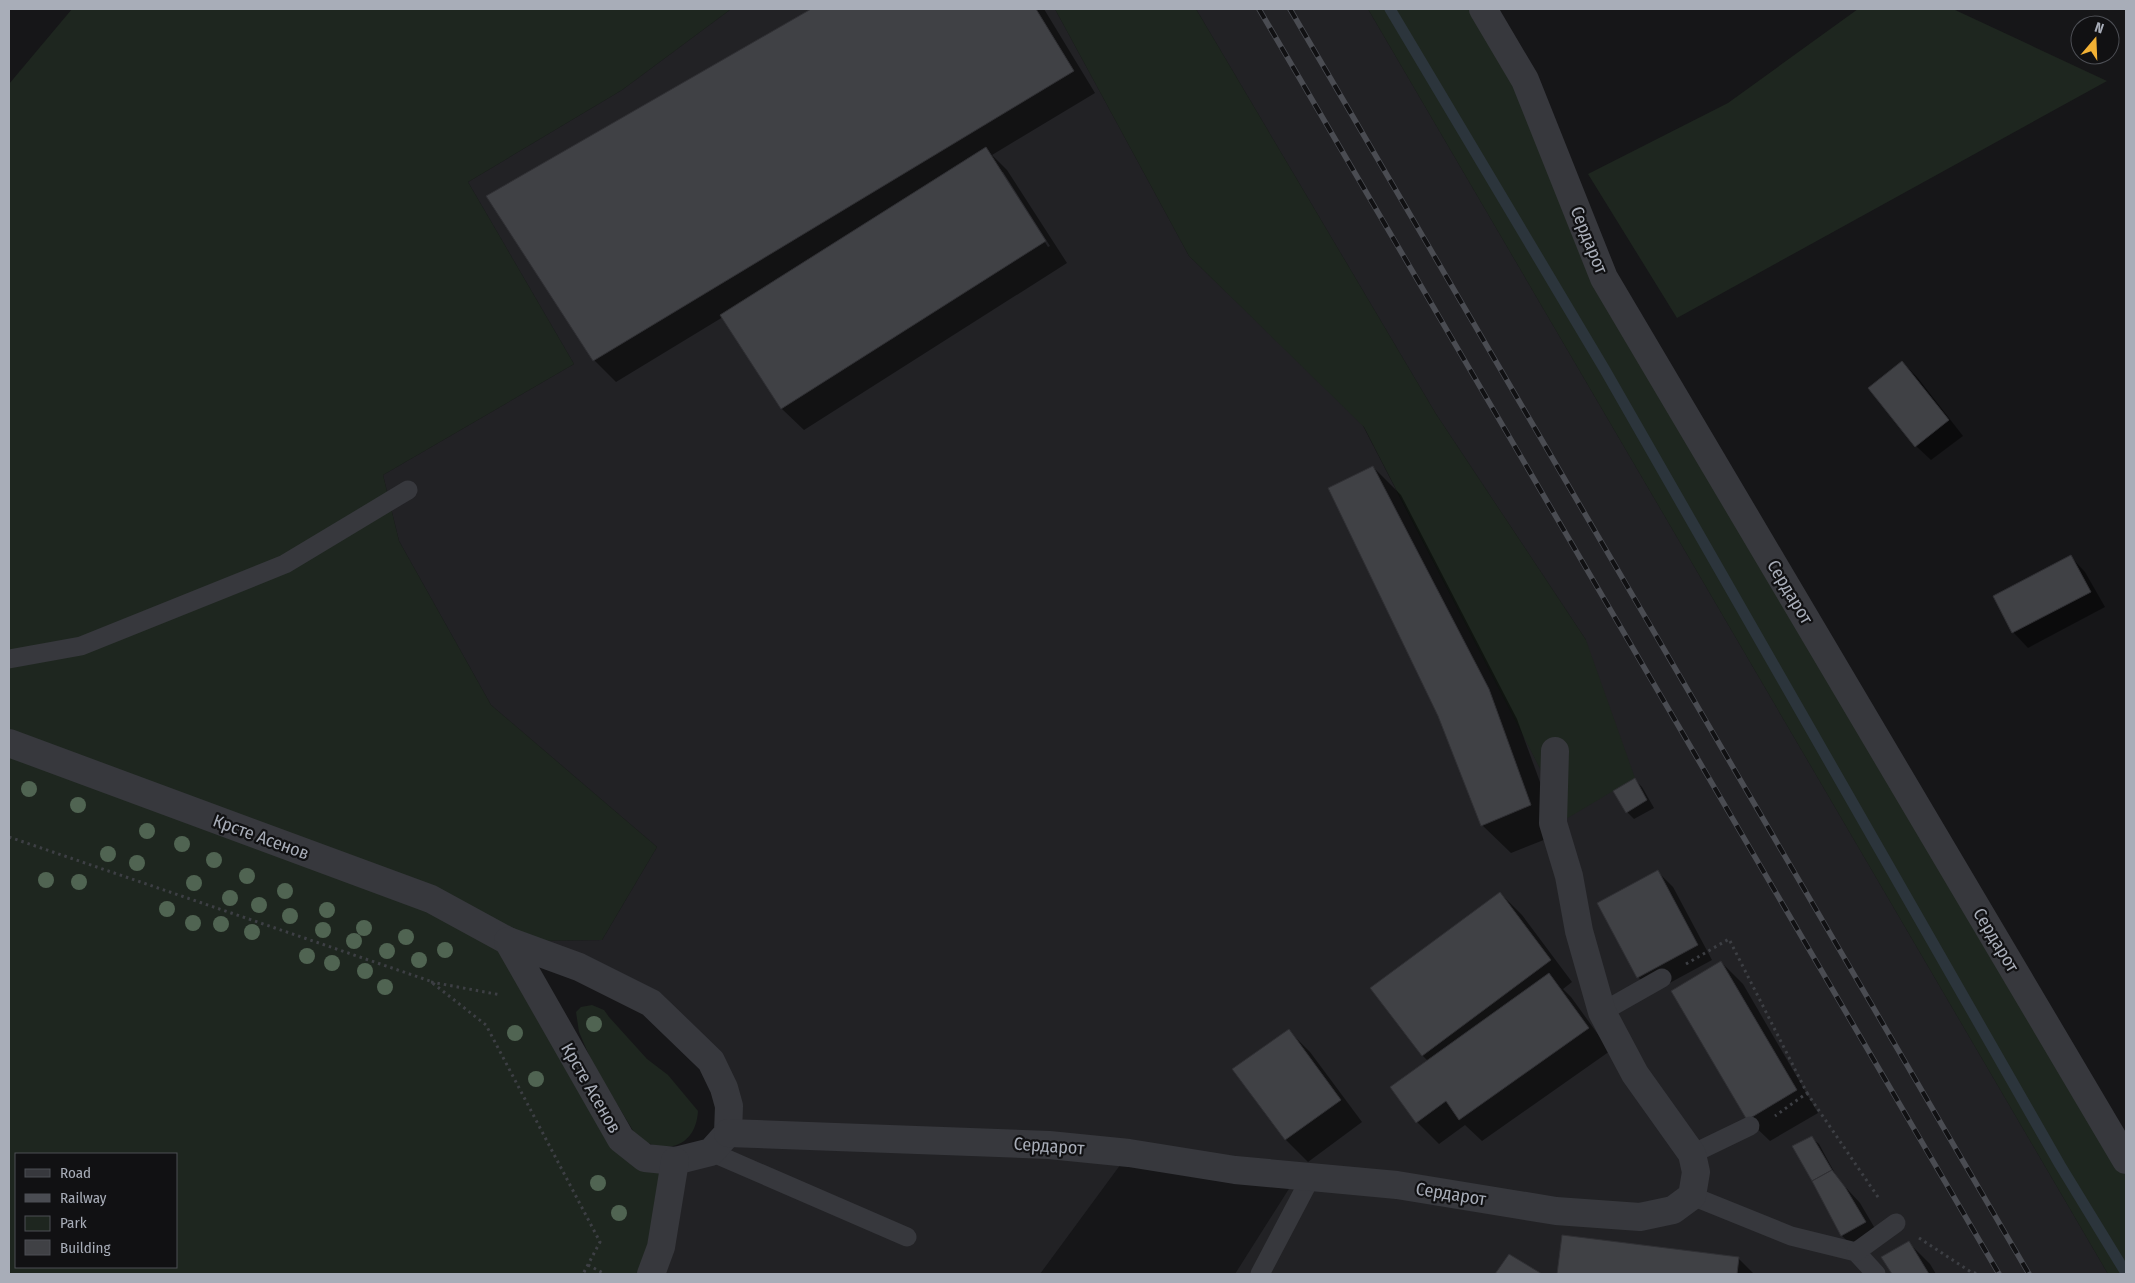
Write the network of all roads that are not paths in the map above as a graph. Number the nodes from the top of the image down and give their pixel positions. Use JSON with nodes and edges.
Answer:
{"nodes":[{"id":1,"x":1483,"y":9,"type":"edge"},
{"id":2,"x":408,"y":490,"type":"dead end"},
{"id":3,"x":9,"y":659,"type":"edge"},
{"id":4,"x":9,"y":743,"type":"edge"},
{"id":5,"x":1555,"y":751,"type":"dead end"},
{"id":6,"x":508,"y":941,"type":"junction"},
{"id":7,"x":1662,"y":978,"type":"road end"},
{"id":8,"x":1602,"y":1012,"type":"junction"},
{"id":9,"x":1750,"y":1126,"type":"dead end"},
{"id":10,"x":720,"y":1142,"type":"junction"},
{"id":11,"x":1692,"y":1154,"type":"junction"},
{"id":12,"x":2126,"y":1160,"type":"edge"},
{"id":13,"x":675,"y":1161,"type":"junction"},
{"id":14,"x":1311,"y":1177,"type":"junction"},
{"id":15,"x":1692,"y":1196,"type":"junction"},
{"id":16,"x":1896,"y":1223,"type":"road end"},
{"id":17,"x":907,"y":1238,"type":"dead end"},
{"id":18,"x":1856,"y":1252,"type":"junction"},
{"id":19,"x":651,"y":1274,"type":"edge"},
{"id":20,"x":1260,"y":1274,"type":"edge"},
{"id":21,"x":1876,"y":1274,"type":"edge"}],
"edges":[{"from":1,"to":12,"type":"street","name":"Сердарот"},
{"from":2,"to":3,"type":"lane"},
{"from":4,"to":6,"type":"street","name":"Крсте Асенов"},
{"from":5,"to":8,"type":"street"},
{"from":6,"to":10,"type":"street","name":"Крсте Асенов"},
{"from":6,"to":13,"type":"street","name":"Крсте Асенов"},
{"from":7,"to":8,"type":"lane"},
{"from":8,"to":11,"type":"street"},
{"from":9,"to":11,"type":"lane"},
{"from":10,"to":13,"type":"street","name":"Крсте Асенов"},
{"from":10,"to":14,"type":"street","name":"Сердарот"},
{"from":10,"to":17,"type":"lane"},
{"from":11,"to":15,"type":"street"},
{"from":13,"to":19,"type":"street"},
{"from":14,"to":15,"type":"street","name":"Сердарот"},
{"from":14,"to":20,"type":"lane"},
{"from":15,"to":18,"type":"lane"},
{"from":16,"to":18,"type":"lane"},
{"from":18,"to":21,"type":"lane"}]}
